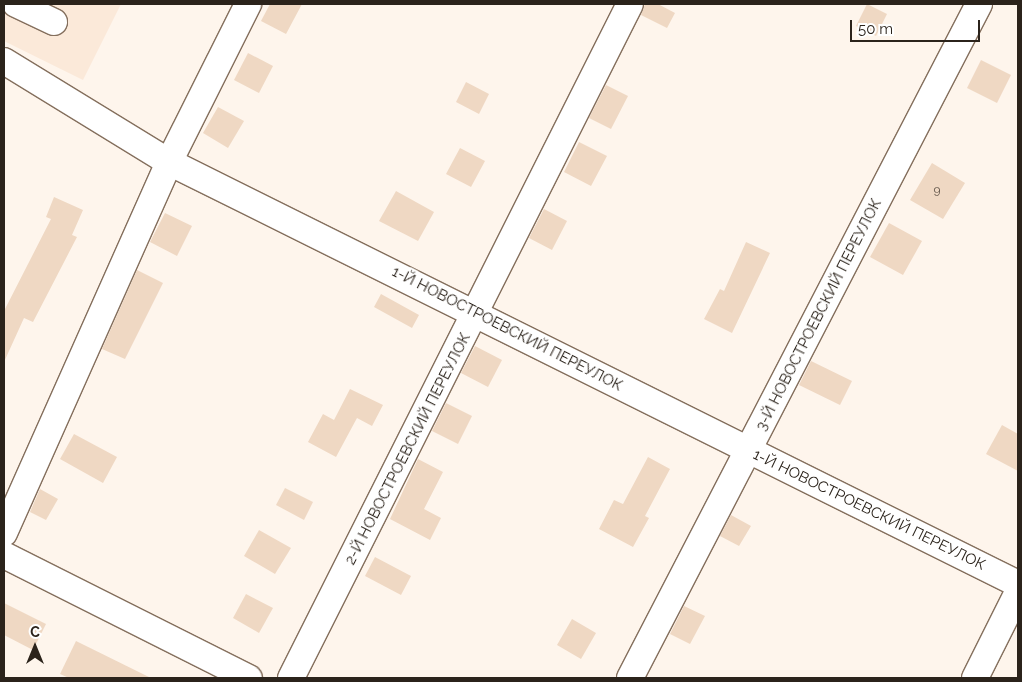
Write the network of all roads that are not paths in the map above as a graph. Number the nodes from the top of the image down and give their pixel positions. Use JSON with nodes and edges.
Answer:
{"nodes":[{"id":1,"x":16,"y":4,"type":"edge"},
{"id":2,"x":248,"y":4,"type":"edge"},
{"id":3,"x":630,"y":4,"type":"edge"},
{"id":4,"x":979,"y":4,"type":"edge"},
{"id":5,"x":54,"y":22,"type":"dead end"},
{"id":6,"x":4,"y":60,"type":"edge"},
{"id":7,"x":169,"y":162,"type":"junction"},
{"id":8,"x":477,"y":312,"type":"junction"},
{"id":9,"x":750,"y":452,"type":"junction"},
{"id":10,"x":4,"y":533,"type":"edge"},
{"id":11,"x":4,"y":555,"type":"edge"},
{"id":12,"x":1018,"y":584,"type":"edge"},
{"id":13,"x":1018,"y":592,"type":"edge"},
{"id":14,"x":249,"y":678,"type":"edge"},
{"id":15,"x":291,"y":678,"type":"edge"},
{"id":16,"x":630,"y":678,"type":"edge"},
{"id":17,"x":975,"y":678,"type":"edge"}],
"edges":[{"from":1,"to":5,"type":"street"},
{"from":2,"to":7,"type":"street"},
{"from":3,"to":8,"type":"street","name":"2-Й НОВОСТРОЕВСКИЙ ПЕРЕУЛОК"},
{"from":4,"to":9,"type":"street","name":"3-Й НОВОСТРОЕВСКИЙ ПЕРЕУЛОК"},
{"from":6,"to":7,"type":"street","name":"1-Й НОВОСТРОЕВСКИЙ ПЕРЕУЛОК"},
{"from":7,"to":8,"type":"street","name":"1-Й НОВОСТРОЕВСКИЙ ПЕРЕУЛОК"},
{"from":7,"to":10,"type":"street"},
{"from":8,"to":9,"type":"street","name":"1-Й НОВОСТРОЕВСКИЙ ПЕРЕУЛОК"},
{"from":8,"to":15,"type":"street","name":"2-Й НОВОСТРОЕВСКИЙ ПЕРЕУЛОК"},
{"from":9,"to":12,"type":"street","name":"1-Й НОВОСТРОЕВСКИЙ ПЕРЕУЛОК"},
{"from":9,"to":16,"type":"street","name":"3-Й НОВОСТРОЕВСКИЙ ПЕРЕУЛОК"},
{"from":11,"to":14,"type":"street"},
{"from":13,"to":17,"type":"street"}]}
